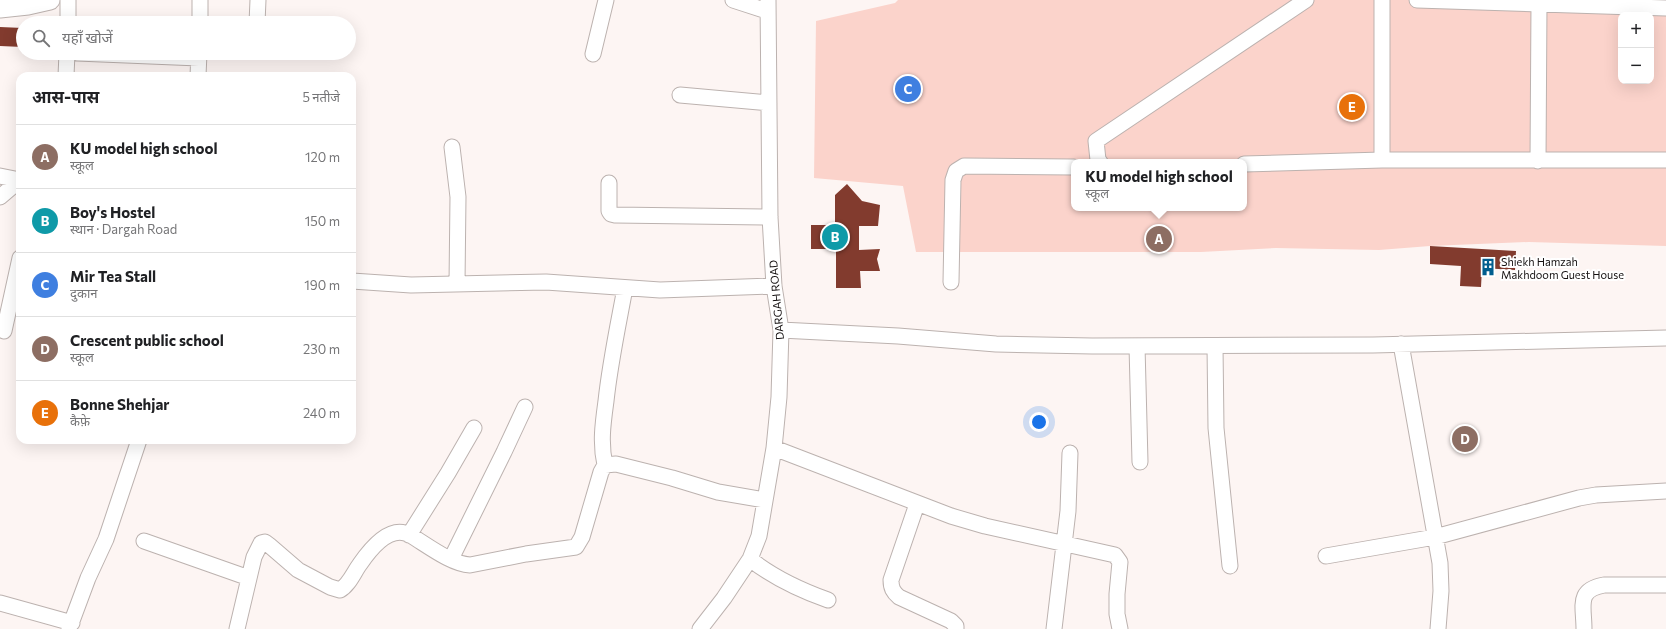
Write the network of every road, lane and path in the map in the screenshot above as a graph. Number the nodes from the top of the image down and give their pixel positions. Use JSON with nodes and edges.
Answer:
{"nodes":[{"id":1,"x":50,"y":0,"type":"edge"},
{"id":2,"x":68,"y":0,"type":"edge"},
{"id":3,"x":200,"y":0,"type":"edge"},
{"id":4,"x":258,"y":0,"type":"edge"},
{"id":5,"x":606,"y":0,"type":"edge"},
{"id":6,"x":733,"y":0,"type":"edge"},
{"id":7,"x":1306,"y":0,"type":"edge"},
{"id":8,"x":1382,"y":0,"type":"edge"},
{"id":9,"x":1417,"y":0,"type":"edge"},
{"id":10,"x":1539,"y":4,"type":"junction"},
{"id":11,"x":768,"y":6,"type":"edge"},
{"id":12,"x":0,"y":8,"type":"edge"},
{"id":13,"x":1666,"y":8,"type":"edge"},
{"id":14,"x":68,"y":16,"type":"edge"},
{"id":15,"x":200,"y":16,"type":"edge"},
{"id":16,"x":257,"y":16,"type":"edge"},
{"id":17,"x":592,"y":54,"type":"dead end"},
{"id":18,"x":67,"y":60,"type":"edge"},
{"id":19,"x":199,"y":60,"type":"edge"},
{"id":20,"x":66,"y":72,"type":"edge"},
{"id":21,"x":198,"y":72,"type":"edge"},
{"id":22,"x":680,"y":95,"type":"dead end"},
{"id":23,"x":769,"y":103,"type":"junction"},
{"id":24,"x":452,"y":147,"type":"dead end"},
{"id":25,"x":1098,"y":159,"type":"edge"},
{"id":26,"x":1382,"y":160,"type":"junction"},
{"id":27,"x":1666,"y":160,"type":"edge"},
{"id":28,"x":1538,"y":161,"type":"junction"},
{"id":29,"x":1247,"y":164,"type":"edge"},
{"id":30,"x":1071,"y":166,"type":"edge"},
{"id":31,"x":0,"y":176,"type":"edge"},
{"id":32,"x":16,"y":179,"type":"edge"},
{"id":33,"x":16,"y":183,"type":"edge"},
{"id":34,"x":609,"y":183,"type":"dead end"},
{"id":35,"x":0,"y":197,"type":"edge"},
{"id":36,"x":770,"y":216,"type":"junction"},
{"id":37,"x":16,"y":276,"type":"edge"},
{"id":38,"x":356,"y":281,"type":"edge"},
{"id":39,"x":951,"y":282,"type":"dead end"},
{"id":40,"x":457,"y":284,"type":"junction"},
{"id":41,"x":774,"y":286,"type":"junction"},
{"id":42,"x":625,"y":288,"type":"junction"},
{"id":43,"x":781,"y":330,"type":"junction"},
{"id":44,"x":4,"y":331,"type":"dead end"},
{"id":45,"x":1666,"y":338,"type":"edge"},
{"id":46,"x":1400,"y":344,"type":"junction"},
{"id":47,"x":1137,"y":346,"type":"junction"},
{"id":48,"x":1215,"y":346,"type":"junction"},
{"id":49,"x":525,"y":407,"type":"dead end"},
{"id":50,"x":474,"y":428,"type":"dead end"},
{"id":51,"x":138,"y":444,"type":"edge"},
{"id":52,"x":774,"y":448,"type":"junction"},
{"id":53,"x":1070,"y":453,"type":"dead end"},
{"id":54,"x":1140,"y":462,"type":"dead end"},
{"id":55,"x":605,"y":465,"type":"junction"},
{"id":56,"x":1666,"y":491,"type":"edge"},
{"id":57,"x":765,"y":500,"type":"junction"},
{"id":58,"x":917,"y":504,"type":"junction"},
{"id":59,"x":409,"y":535,"type":"junction"},
{"id":60,"x":1436,"y":537,"type":"junction"},
{"id":61,"x":144,"y":541,"type":"dead end"},
{"id":62,"x":1064,"y":544,"type":"junction"},
{"id":63,"x":1326,"y":556,"type":"dead end"},
{"id":64,"x":451,"y":559,"type":"junction"},
{"id":65,"x":750,"y":559,"type":"junction"},
{"id":66,"x":1230,"y":566,"type":"dead end"},
{"id":67,"x":249,"y":578,"type":"junction"},
{"id":68,"x":1666,"y":584,"type":"edge"},
{"id":69,"x":828,"y":600,"type":"dead end"},
{"id":70,"x":0,"y":603,"type":"edge"},
{"id":71,"x":70,"y":626,"type":"edge"},
{"id":72,"x":236,"y":629,"type":"edge"},
{"id":73,"x":700,"y":629,"type":"edge"},
{"id":74,"x":956,"y":629,"type":"edge"},
{"id":75,"x":1054,"y":629,"type":"edge"},
{"id":76,"x":1120,"y":629,"type":"edge"},
{"id":77,"x":1438,"y":629,"type":"edge"},
{"id":78,"x":1584,"y":629,"type":"edge"}],
"edges":[{"from":1,"to":12,"type":"main road"},
{"from":2,"to":14,"type":"street"},
{"from":3,"to":15,"type":"street"},
{"from":4,"to":16,"type":"street"},
{"from":5,"to":17,"type":"street"},
{"from":6,"to":11,"type":"street"},
{"from":7,"to":25,"type":"street"},
{"from":8,"to":26,"type":"street"},
{"from":9,"to":10,"type":"street"},
{"from":10,"to":13,"type":"street"},
{"from":10,"to":28,"type":"street"},
{"from":11,"to":23,"type":"street","name":"DARGAH ROAD"},
{"from":18,"to":20,"type":"street"},
{"from":19,"to":21,"type":"street"},
{"from":22,"to":23,"type":"street"},
{"from":23,"to":36,"type":"street","name":"DARGAH ROAD"},
{"from":24,"to":40,"type":"street"},
{"from":26,"to":28,"type":"street"},
{"from":26,"to":29,"type":"street"},
{"from":27,"to":28,"type":"street"},
{"from":30,"to":39,"type":"street"},
{"from":31,"to":32,"type":"street"},
{"from":33,"to":35,"type":"street"},
{"from":34,"to":36,"type":"street"},
{"from":36,"to":41,"type":"street","name":"DARGAH ROAD"},
{"from":37,"to":44,"type":"street"},
{"from":38,"to":40,"type":"street"},
{"from":40,"to":42,"type":"street"},
{"from":41,"to":42,"type":"street"},
{"from":41,"to":43,"type":"street","name":"DARGAH ROAD"},
{"from":42,"to":55,"type":"street"},
{"from":43,"to":47,"type":"street"},
{"from":43,"to":52,"type":"street","name":"DARGAH ROAD"},
{"from":45,"to":46,"type":"street"},
{"from":46,"to":48,"type":"street"},
{"from":46,"to":60,"type":"street"},
{"from":47,"to":48,"type":"street"},
{"from":47,"to":54,"type":"street"},
{"from":48,"to":66,"type":"street"},
{"from":49,"to":64,"type":"street"},
{"from":50,"to":59,"type":"street"},
{"from":51,"to":71,"type":"street"},
{"from":52,"to":57,"type":"street","name":"DARGAH ROAD"},
{"from":52,"to":58,"type":"street"},
{"from":53,"to":62,"type":"street"},
{"from":55,"to":57,"type":"street"},
{"from":55,"to":64,"type":"street"},
{"from":56,"to":60,"type":"street"},
{"from":57,"to":65,"type":"street","name":"DARGAH ROAD"},
{"from":58,"to":62,"type":"street"},
{"from":58,"to":74,"type":"street"},
{"from":59,"to":64,"type":"street"},
{"from":59,"to":67,"type":"street"},
{"from":60,"to":63,"type":"street"},
{"from":60,"to":77,"type":"street"},
{"from":61,"to":67,"type":"street"},
{"from":62,"to":75,"type":"street"},
{"from":62,"to":76,"type":"street"},
{"from":65,"to":69,"type":"street"},
{"from":65,"to":73,"type":"street","name":"DARGAH ROAD"},
{"from":67,"to":72,"type":"street"},
{"from":68,"to":78,"type":"street"},
{"from":70,"to":71,"type":"street"}]}
